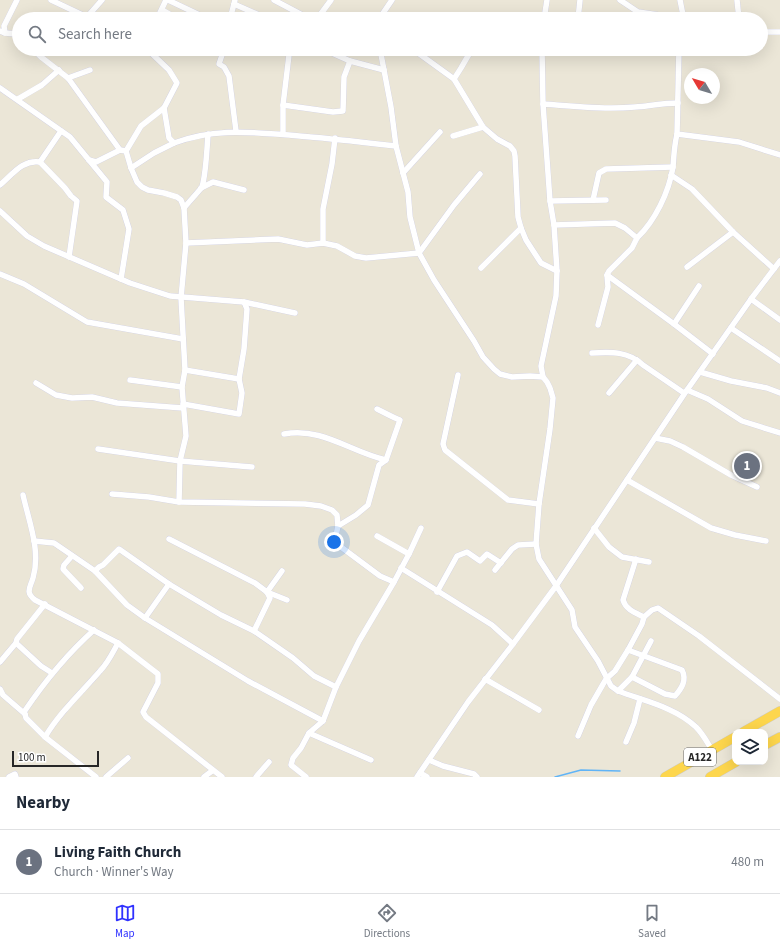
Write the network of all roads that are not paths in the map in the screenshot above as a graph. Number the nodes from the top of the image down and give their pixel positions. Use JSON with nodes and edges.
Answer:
{"nodes":[{"id":1,"x":17,"y":0,"type":"edge"},
{"id":2,"x":51,"y":0,"type":"edge"},
{"id":3,"x":102,"y":0,"type":"edge"},
{"id":4,"x":167,"y":0,"type":"edge"},
{"id":5,"x":274,"y":0,"type":"edge"},
{"id":6,"x":331,"y":0,"type":"edge"},
{"id":7,"x":392,"y":0,"type":"edge"},
{"id":8,"x":547,"y":0,"type":"edge"},
{"id":9,"x":580,"y":0,"type":"edge"},
{"id":10,"x":680,"y":0,"type":"edge"},
{"id":11,"x":737,"y":0,"type":"edge"},
{"id":12,"x":624,"y":1,"type":"edge"},
{"id":13,"x":234,"y":2,"type":"edge"},
{"id":14,"x":162,"y":10,"type":"joint"},
{"id":15,"x":76,"y":12,"type":"edge"},
{"id":16,"x":93,"y":12,"type":"edge"},
{"id":17,"x":166,"y":12,"type":"edge"},
{"id":18,"x":193,"y":12,"type":"edge"},
{"id":19,"x":232,"y":12,"type":"edge"},
{"id":20,"x":254,"y":12,"type":"edge"},
{"id":21,"x":297,"y":12,"type":"edge"},
{"id":22,"x":322,"y":12,"type":"edge"},
{"id":23,"x":382,"y":12,"type":"edge"},
{"id":24,"x":545,"y":12,"type":"edge"},
{"id":25,"x":579,"y":12,"type":"edge"},
{"id":26,"x":638,"y":12,"type":"edge"},
{"id":27,"x":680,"y":12,"type":"edge"},
{"id":28,"x":738,"y":12,"type":"edge"},
{"id":29,"x":3,"y":32,"type":"edge"},
{"id":30,"x":768,"y":32,"type":"edge"},
{"id":31,"x":780,"y":32,"type":"edge"},
{"id":32,"x":40,"y":56,"type":"edge"},
{"id":33,"x":154,"y":56,"type":"edge"},
{"id":34,"x":222,"y":56,"type":"edge"},
{"id":35,"x":289,"y":56,"type":"edge"},
{"id":36,"x":339,"y":56,"type":"edge"},
{"id":37,"x":381,"y":56,"type":"edge"},
{"id":38,"x":422,"y":56,"type":"edge"},
{"id":39,"x":468,"y":56,"type":"edge"},
{"id":40,"x":542,"y":56,"type":"edge"},
{"id":41,"x":679,"y":56,"type":"edge"},
{"id":42,"x":350,"y":61,"type":"junction"},
{"id":43,"x":59,"y":70,"type":"junction"},
{"id":44,"x":90,"y":70,"type":"dead end"},
{"id":45,"x":384,"y":70,"type":"junction"},
{"id":46,"x":68,"y":78,"type":"junction"},
{"id":47,"x":454,"y":79,"type":"junction"},
{"id":48,"x":0,"y":88,"type":"edge"},
{"id":49,"x":18,"y":99,"type":"junction"},
{"id":50,"x":678,"y":103,"type":"junction"},
{"id":51,"x":543,"y":104,"type":"junction"},
{"id":52,"x":283,"y":105,"type":"junction"},
{"id":53,"x":164,"y":108,"type":"junction"},
{"id":54,"x":483,"y":128,"type":"junction"},
{"id":55,"x":61,"y":131,"type":"junction"},
{"id":56,"x":236,"y":131,"type":"junction"},
{"id":57,"x":440,"y":132,"type":"dead end"},
{"id":58,"x":208,"y":134,"type":"junction"},
{"id":59,"x":284,"y":134,"type":"junction"},
{"id":60,"x":677,"y":134,"type":"junction"},
{"id":61,"x":453,"y":136,"type":"dead end"},
{"id":62,"x":335,"y":138,"type":"junction"},
{"id":63,"x":174,"y":143,"type":"junction"},
{"id":64,"x":396,"y":146,"type":"junction"},
{"id":65,"x":123,"y":151,"type":"junction"},
{"id":66,"x":780,"y":155,"type":"edge"},
{"id":67,"x":89,"y":160,"type":"junction"},
{"id":68,"x":40,"y":162,"type":"junction"},
{"id":69,"x":673,"y":167,"type":"junction"},
{"id":70,"x":131,"y":168,"type":"junction"},
{"id":71,"x":403,"y":174,"type":"junction"},
{"id":72,"x":480,"y":174,"type":"dead end"},
{"id":73,"x":671,"y":174,"type":"junction"},
{"id":74,"x":0,"y":185,"type":"edge"},
{"id":75,"x":201,"y":188,"type":"junction"},
{"id":76,"x":244,"y":190,"type":"dead end"},
{"id":77,"x":593,"y":200,"type":"junction"},
{"id":78,"x":606,"y":200,"type":"dead end"},
{"id":79,"x":550,"y":201,"type":"junction"},
{"id":80,"x":184,"y":208,"type":"junction"},
{"id":81,"x":0,"y":211,"type":"edge"},
{"id":82,"x":554,"y":225,"type":"junction"},
{"id":83,"x":521,"y":228,"type":"junction"},
{"id":84,"x":733,"y":232,"type":"junction"},
{"id":85,"x":637,"y":238,"type":"junction"},
{"id":86,"x":186,"y":243,"type":"junction"},
{"id":87,"x":323,"y":243,"type":"junction"},
{"id":88,"x":419,"y":253,"type":"junction"},
{"id":89,"x":69,"y":257,"type":"junction"},
{"id":90,"x":780,"y":261,"type":"edge"},
{"id":91,"x":687,"y":267,"type":"dead end"},
{"id":92,"x":481,"y":268,"type":"dead end"},
{"id":93,"x":774,"y":269,"type":"junction"},
{"id":94,"x":557,"y":271,"type":"junction"},
{"id":95,"x":0,"y":274,"type":"edge"},
{"id":96,"x":607,"y":275,"type":"junction"},
{"id":97,"x":121,"y":279,"type":"junction"},
{"id":98,"x":699,"y":286,"type":"dead end"},
{"id":99,"x":181,"y":298,"type":"junction"},
{"id":100,"x":751,"y":299,"type":"junction"},
{"id":101,"x":244,"y":302,"type":"junction"},
{"id":102,"x":295,"y":313,"type":"dead end"},
{"id":103,"x":780,"y":320,"type":"edge"},
{"id":104,"x":674,"y":324,"type":"junction"},
{"id":105,"x":598,"y":325,"type":"dead end"},
{"id":106,"x":731,"y":328,"type":"junction"},
{"id":107,"x":183,"y":339,"type":"junction"},
{"id":108,"x":592,"y":353,"type":"dead end"},
{"id":109,"x":713,"y":354,"type":"junction"},
{"id":110,"x":637,"y":360,"type":"junction"},
{"id":111,"x":780,"y":362,"type":"edge"},
{"id":112,"x":185,"y":370,"type":"junction"},
{"id":113,"x":700,"y":372,"type":"junction"},
{"id":114,"x":458,"y":375,"type":"dead end"},
{"id":115,"x":543,"y":377,"type":"junction"},
{"id":116,"x":239,"y":379,"type":"junction"},
{"id":117,"x":130,"y":380,"type":"dead end"},
{"id":118,"x":36,"y":383,"type":"dead end"},
{"id":119,"x":182,"y":387,"type":"junction"},
{"id":120,"x":685,"y":391,"type":"junction"},
{"id":121,"x":609,"y":393,"type":"dead end"},
{"id":122,"x":780,"y":393,"type":"edge"},
{"id":123,"x":183,"y":406,"type":"junction"},
{"id":124,"x":377,"y":409,"type":"dead end"},
{"id":125,"x":780,"y":433,"type":"edge"},
{"id":126,"x":284,"y":434,"type":"dead end"},
{"id":127,"x":655,"y":438,"type":"junction"},
{"id":128,"x":98,"y":449,"type":"dead end"},
{"id":129,"x":386,"y":460,"type":"junction"},
{"id":130,"x":180,"y":461,"type":"junction"},
{"id":131,"x":252,"y":467,"type":"dead end"},
{"id":132,"x":626,"y":480,"type":"junction"},
{"id":133,"x":757,"y":487,"type":"dead end"},
{"id":134,"x":112,"y":494,"type":"dead end"},
{"id":135,"x":23,"y":495,"type":"dead end"},
{"id":136,"x":179,"y":502,"type":"junction"},
{"id":137,"x":539,"y":504,"type":"junction"},
{"id":138,"x":338,"y":526,"type":"junction"},
{"id":139,"x":422,"y":528,"type":"dead end"},
{"id":140,"x":594,"y":528,"type":"junction"},
{"id":141,"x":377,"y":536,"type":"dead end"},
{"id":142,"x":169,"y":539,"type":"dead end"},
{"id":143,"x":34,"y":541,"type":"junction"},
{"id":144,"x":766,"y":541,"type":"dead end"},
{"id":145,"x":536,"y":544,"type":"junction"},
{"id":146,"x":410,"y":554,"type":"junction"},
{"id":147,"x":72,"y":556,"type":"junction"},
{"id":148,"x":636,"y":559,"type":"junction"},
{"id":149,"x":649,"y":562,"type":"dead end"},
{"id":150,"x":501,"y":563,"type":"junction"},
{"id":151,"x":401,"y":568,"type":"junction"},
{"id":152,"x":495,"y":570,"type":"dead end"},
{"id":153,"x":95,"y":571,"type":"junction"},
{"id":154,"x":282,"y":571,"type":"dead end"},
{"id":155,"x":394,"y":582,"type":"junction"},
{"id":156,"x":169,"y":584,"type":"junction"},
{"id":157,"x":556,"y":586,"type":"junction"},
{"id":158,"x":81,"y":588,"type":"dead end"},
{"id":159,"x":267,"y":592,"type":"junction"},
{"id":160,"x":437,"y":592,"type":"junction"},
{"id":161,"x":287,"y":600,"type":"dead end"},
{"id":162,"x":44,"y":604,"type":"junction"},
{"id":163,"x":145,"y":618,"type":"junction"},
{"id":164,"x":644,"y":618,"type":"junction"},
{"id":165,"x":94,"y":630,"type":"junction"},
{"id":166,"x":254,"y":631,"type":"junction"},
{"id":167,"x":651,"y":642,"type":"dead end"},
{"id":168,"x":118,"y":643,"type":"junction"},
{"id":169,"x":16,"y":644,"type":"junction"},
{"id":170,"x":513,"y":644,"type":"junction"},
{"id":171,"x":628,"y":650,"type":"junction"},
{"id":172,"x":642,"y":656,"type":"junction"},
{"id":173,"x":0,"y":662,"type":"edge"},
{"id":174,"x":52,"y":673,"type":"junction"},
{"id":175,"x":632,"y":677,"type":"junction"},
{"id":176,"x":485,"y":679,"type":"junction"},
{"id":177,"x":606,"y":679,"type":"junction"},
{"id":178,"x":336,"y":687,"type":"junction"},
{"id":179,"x":618,"y":691,"type":"junction"},
{"id":180,"x":1,"y":694,"type":"edge"},
{"id":181,"x":640,"y":699,"type":"junction"},
{"id":182,"x":780,"y":699,"type":"edge"},
{"id":183,"x":540,"y":710,"type":"dead end"},
{"id":184,"x":780,"y":711,"type":"edge"},
{"id":185,"x":25,"y":714,"type":"junction"},
{"id":186,"x":323,"y":721,"type":"junction"},
{"id":187,"x":748,"y":729,"type":"edge"},
{"id":188,"x":309,"y":733,"type":"junction"},
{"id":189,"x":578,"y":736,"type":"dead end"},
{"id":190,"x":45,"y":737,"type":"junction"},
{"id":191,"x":780,"y":737,"type":"edge"},
{"id":192,"x":732,"y":739,"type":"edge"},
{"id":193,"x":626,"y":742,"type":"dead end"},
{"id":194,"x":768,"y":743,"type":"edge"},
{"id":195,"x":712,"y":750,"type":"junction"},
{"id":196,"x":128,"y":758,"type":"dead end"},
{"id":197,"x":371,"y":760,"type":"dead end"},
{"id":198,"x":429,"y":760,"type":"junction"},
{"id":199,"x":270,"y":762,"type":"dead end"},
{"id":200,"x":732,"y":764,"type":"edge"},
{"id":201,"x":212,"y":770,"type":"junction"},
{"id":202,"x":418,"y":775,"type":"edge"},
{"id":203,"x":9,"y":777,"type":"edge"},
{"id":204,"x":16,"y":777,"type":"edge"},
{"id":205,"x":96,"y":777,"type":"edge"},
{"id":206,"x":106,"y":777,"type":"edge"},
{"id":207,"x":204,"y":777,"type":"edge"},
{"id":208,"x":222,"y":777,"type":"edge"},
{"id":209,"x":256,"y":777,"type":"edge"},
{"id":210,"x":306,"y":777,"type":"edge"},
{"id":211,"x":427,"y":777,"type":"edge"},
{"id":212,"x":477,"y":777,"type":"edge"},
{"id":213,"x":665,"y":777,"type":"edge"},
{"id":214,"x":710,"y":777,"type":"edge"}],
"edges":[{"from":1,"to":29,"type":"street"},
{"from":2,"to":15,"type":"street"},
{"from":3,"to":16,"type":"street"},
{"from":4,"to":14,"type":"street"},
{"from":4,"to":18,"type":"street"},
{"from":5,"to":21,"type":"street"},
{"from":6,"to":22,"type":"street"},
{"from":7,"to":23,"type":"street"},
{"from":8,"to":24,"type":"street"},
{"from":9,"to":25,"type":"street"},
{"from":10,"to":27,"type":"street"},
{"from":11,"to":28,"type":"street"},
{"from":12,"to":26,"type":"street"},
{"from":13,"to":19,"type":"street"},
{"from":13,"to":20,"type":"street"},
{"from":14,"to":17,"type":"street"},
{"from":30,"to":31,"type":"street"},
{"from":32,"to":43,"type":"street"},
{"from":33,"to":53,"type":"street"},
{"from":34,"to":56,"type":"street"},
{"from":35,"to":52,"type":"street"},
{"from":36,"to":42,"type":"street"},
{"from":37,"to":45,"type":"street"},
{"from":38,"to":47,"type":"street"},
{"from":39,"to":47,"type":"street"},
{"from":40,"to":51,"type":"street"},
{"from":41,"to":50,"type":"street"},
{"from":42,"to":45,"type":"street"},
{"from":42,"to":52,"type":"street"},
{"from":43,"to":46,"type":"street"},
{"from":43,"to":49,"type":"street"},
{"from":44,"to":46,"type":"street"},
{"from":45,"to":64,"type":"street"},
{"from":46,"to":65,"type":"street"},
{"from":47,"to":54,"type":"street"},
{"from":48,"to":49,"type":"street"},
{"from":49,"to":55,"type":"street"},
{"from":50,"to":51,"type":"street"},
{"from":50,"to":60,"type":"street"},
{"from":51,"to":79,"type":"street"},
{"from":52,"to":59,"type":"street"},
{"from":53,"to":63,"type":"street"},
{"from":53,"to":65,"type":"street"},
{"from":54,"to":61,"type":"street"},
{"from":54,"to":83,"type":"street"},
{"from":55,"to":67,"type":"street"},
{"from":55,"to":68,"type":"street"},
{"from":56,"to":58,"type":"street"},
{"from":56,"to":59,"type":"street"},
{"from":57,"to":71,"type":"street"},
{"from":58,"to":63,"type":"street"},
{"from":58,"to":75,"type":"street"},
{"from":59,"to":62,"type":"street"},
{"from":60,"to":66,"type":"street"},
{"from":60,"to":69,"type":"street"},
{"from":62,"to":64,"type":"street"},
{"from":62,"to":87,"type":"street"},
{"from":63,"to":70,"type":"street"},
{"from":64,"to":71,"type":"street"},
{"from":65,"to":67,"type":"street"},
{"from":65,"to":70,"type":"street"},
{"from":67,"to":97,"type":"street"},
{"from":68,"to":74,"type":"street"},
{"from":68,"to":89,"type":"street"},
{"from":69,"to":73,"type":"street"},
{"from":69,"to":77,"type":"street"},
{"from":70,"to":80,"type":"street"},
{"from":71,"to":88,"type":"street"},
{"from":72,"to":88,"type":"street"},
{"from":73,"to":84,"type":"street"},
{"from":73,"to":85,"type":"street"},
{"from":75,"to":76,"type":"street"},
{"from":75,"to":80,"type":"street"},
{"from":77,"to":78,"type":"street"},
{"from":77,"to":79,"type":"street"},
{"from":79,"to":82,"type":"street"},
{"from":80,"to":86,"type":"street"},
{"from":81,"to":89,"type":"street"},
{"from":82,"to":85,"type":"street"},
{"from":82,"to":94,"type":"street"},
{"from":83,"to":92,"type":"street"},
{"from":83,"to":94,"type":"street"},
{"from":84,"to":91,"type":"street"},
{"from":84,"to":93,"type":"street"},
{"from":85,"to":96,"type":"street"},
{"from":86,"to":87,"type":"street"},
{"from":86,"to":99,"type":"street"},
{"from":87,"to":88,"type":"street"},
{"from":88,"to":115,"type":"street"},
{"from":89,"to":97,"type":"street"},
{"from":90,"to":93,"type":"street"},
{"from":93,"to":100,"type":"street"},
{"from":94,"to":115,"type":"street"},
{"from":95,"to":107,"type":"street"},
{"from":96,"to":104,"type":"street"},
{"from":96,"to":105,"type":"street"},
{"from":97,"to":99,"type":"street"},
{"from":98,"to":104,"type":"street"},
{"from":99,"to":101,"type":"street"},
{"from":99,"to":107,"type":"street"},
{"from":100,"to":103,"type":"street"},
{"from":100,"to":106,"type":"street"},
{"from":101,"to":102,"type":"street"},
{"from":101,"to":116,"type":"street"},
{"from":104,"to":109,"type":"street"},
{"from":106,"to":109,"type":"street"},
{"from":106,"to":111,"type":"street"},
{"from":107,"to":112,"type":"street"},
{"from":108,"to":110,"type":"street"},
{"from":109,"to":113,"type":"street"},
{"from":110,"to":120,"type":"street"},
{"from":110,"to":121,"type":"street"},
{"from":112,"to":116,"type":"street"},
{"from":112,"to":119,"type":"street"},
{"from":113,"to":120,"type":"street"},
{"from":113,"to":122,"type":"street"},
{"from":114,"to":137,"type":"street"},
{"from":115,"to":137,"type":"street"},
{"from":116,"to":123,"type":"street"},
{"from":117,"to":119,"type":"street"},
{"from":118,"to":123,"type":"street"},
{"from":119,"to":123,"type":"street"},
{"from":120,"to":125,"type":"street"},
{"from":120,"to":127,"type":"street"},
{"from":123,"to":130,"type":"street"},
{"from":124,"to":129,"type":"street"},
{"from":126,"to":129,"type":"street"},
{"from":127,"to":132,"type":"street"},
{"from":127,"to":133,"type":"street"},
{"from":128,"to":130,"type":"street"},
{"from":129,"to":138,"type":"street"},
{"from":130,"to":131,"type":"street"},
{"from":130,"to":136,"type":"street"},
{"from":132,"to":140,"type":"street"},
{"from":132,"to":144,"type":"street"},
{"from":134,"to":136,"type":"street"},
{"from":135,"to":143,"type":"street"},
{"from":136,"to":138,"type":"street"},
{"from":137,"to":145,"type":"street"},
{"from":138,"to":155,"type":"street"},
{"from":139,"to":146,"type":"street"},
{"from":140,"to":148,"type":"street"},
{"from":140,"to":157,"type":"street"},
{"from":141,"to":146,"type":"street"},
{"from":142,"to":159,"type":"street"},
{"from":143,"to":147,"type":"street"},
{"from":143,"to":162,"type":"street"},
{"from":145,"to":150,"type":"street"},
{"from":145,"to":157,"type":"street"},
{"from":146,"to":151,"type":"street"},
{"from":147,"to":153,"type":"street"},
{"from":147,"to":158,"type":"street"},
{"from":148,"to":149,"type":"street"},
{"from":148,"to":164,"type":"street"},
{"from":150,"to":152,"type":"street"},
{"from":150,"to":160,"type":"street"},
{"from":151,"to":155,"type":"street"},
{"from":151,"to":160,"type":"street"},
{"from":153,"to":156,"type":"street"},
{"from":153,"to":163,"type":"street"},
{"from":154,"to":159,"type":"street"},
{"from":155,"to":178,"type":"street"},
{"from":156,"to":163,"type":"street"},
{"from":156,"to":166,"type":"street"},
{"from":157,"to":170,"type":"street"},
{"from":157,"to":177,"type":"street"},
{"from":159,"to":161,"type":"street"},
{"from":159,"to":166,"type":"street"},
{"from":160,"to":170,"type":"street"},
{"from":162,"to":165,"type":"street"},
{"from":162,"to":169,"type":"street"},
{"from":163,"to":186,"type":"street"},
{"from":164,"to":171,"type":"street"},
{"from":164,"to":182,"type":"street"},
{"from":165,"to":168,"type":"street"},
{"from":165,"to":174,"type":"street"},
{"from":166,"to":178,"type":"street"},
{"from":167,"to":172,"type":"street"},
{"from":168,"to":190,"type":"street"},
{"from":168,"to":201,"type":"street"},
{"from":169,"to":173,"type":"street"},
{"from":169,"to":174,"type":"street"},
{"from":170,"to":176,"type":"street"},
{"from":171,"to":172,"type":"street"},
{"from":171,"to":177,"type":"street"},
{"from":172,"to":175,"type":"street"},
{"from":172,"to":175,"type":"street"},
{"from":174,"to":185,"type":"street"},
{"from":175,"to":179,"type":"street"},
{"from":176,"to":183,"type":"street"},
{"from":176,"to":198,"type":"street"},
{"from":177,"to":179,"type":"street"},
{"from":177,"to":189,"type":"street"},
{"from":178,"to":186,"type":"street"},
{"from":179,"to":181,"type":"street"},
{"from":180,"to":185,"type":"street"},
{"from":181,"to":193,"type":"street"},
{"from":181,"to":195,"type":"street"},
{"from":184,"to":187,"type":"highway"},
{"from":185,"to":190,"type":"street"},
{"from":186,"to":188,"type":"street"},
{"from":188,"to":197,"type":"street"},
{"from":188,"to":210,"type":"street"},
{"from":190,"to":205,"type":"street"},
{"from":191,"to":194,"type":"highway"},
{"from":192,"to":195,"type":"highway","number":"A122"},
{"from":195,"to":213,"type":"highway","number":"A122"},
{"from":196,"to":206,"type":"street"},
{"from":198,"to":202,"type":"street"},
{"from":198,"to":212,"type":"street"},
{"from":199,"to":209,"type":"street"},
{"from":200,"to":214,"type":"highway","number":"A122"},
{"from":201,"to":207,"type":"street"},
{"from":201,"to":208,"type":"street"},
{"from":202,"to":211,"type":"street"},
{"from":203,"to":204,"type":"street"}]}
